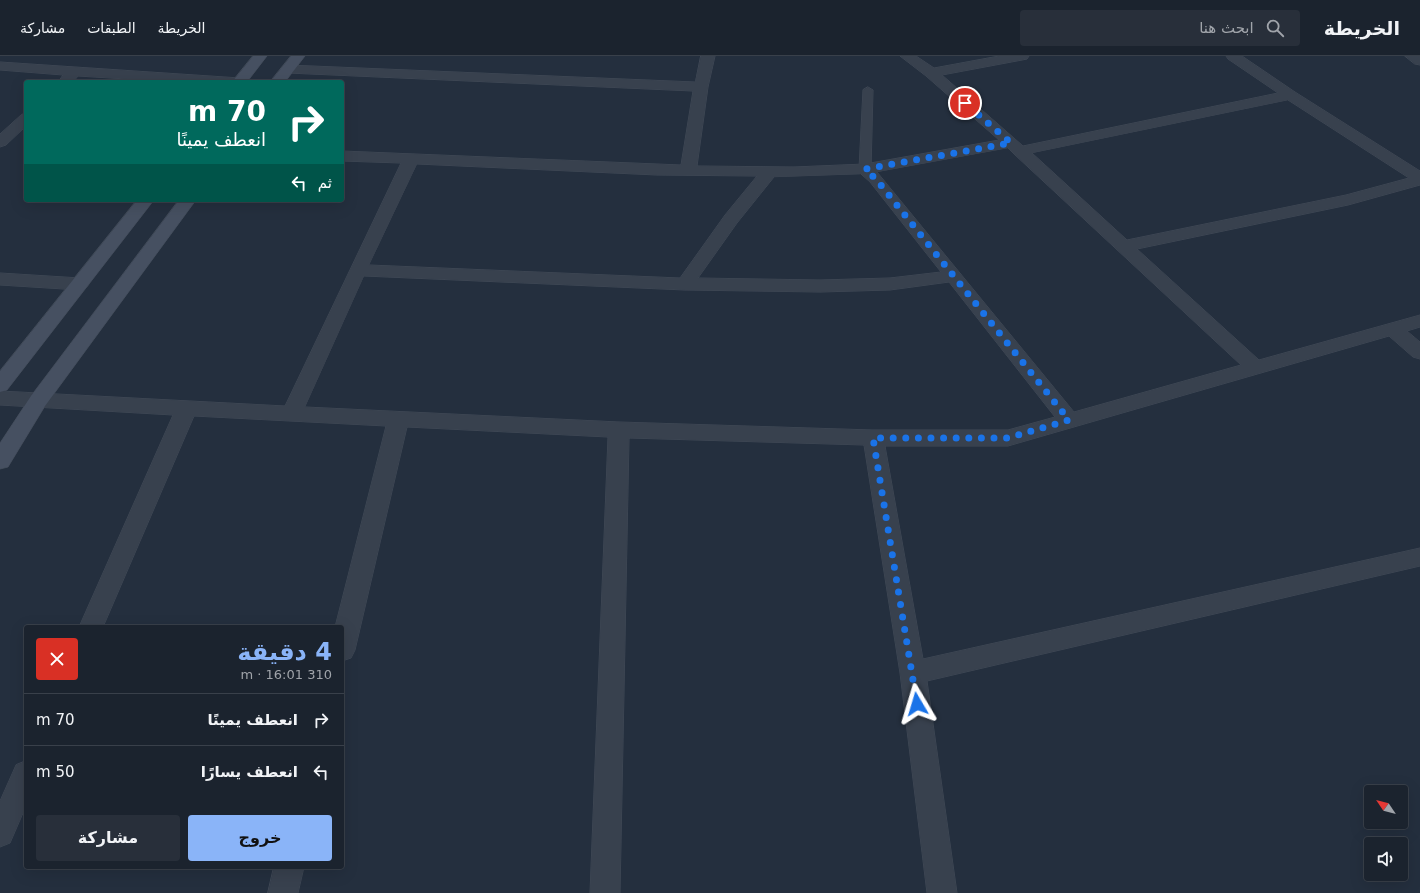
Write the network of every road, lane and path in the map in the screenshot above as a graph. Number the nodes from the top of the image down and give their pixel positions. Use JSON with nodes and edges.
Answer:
{"nodes":[{"id":1,"x":260,"y":56,"type":"edge"},
{"id":2,"x":298,"y":56,"type":"edge"},
{"id":3,"x":708,"y":56,"type":"edge"},
{"id":4,"x":907,"y":56,"type":"edge"},
{"id":5,"x":1022,"y":56,"type":"edge"},
{"id":6,"x":1233,"y":56,"type":"edge"},
{"id":7,"x":1412,"y":56,"type":"edge"},
{"id":8,"x":1420,"y":61,"type":"edge"},
{"id":9,"x":0,"y":66,"type":"edge"},
{"id":10,"x":288,"y":68,"type":"junction"},
{"id":11,"x":74,"y":72,"type":"junction"},
{"id":12,"x":931,"y":73,"type":"junction"},
{"id":13,"x":66,"y":80,"type":"edge"},
{"id":14,"x":207,"y":80,"type":"edge"},
{"id":15,"x":242,"y":80,"type":"edge"},
{"id":16,"x":279,"y":80,"type":"edge"},
{"id":17,"x":701,"y":87,"type":"junction"},
{"id":18,"x":868,"y":90,"type":"dead end"},
{"id":19,"x":1290,"y":95,"type":"junction"},
{"id":20,"x":24,"y":120,"type":"edge"},
{"id":21,"x":0,"y":142,"type":"edge"},
{"id":22,"x":1016,"y":147,"type":"junction"},
{"id":23,"x":344,"y":156,"type":"edge"},
{"id":24,"x":411,"y":159,"type":"junction"},
{"id":25,"x":865,"y":169,"type":"junction"},
{"id":26,"x":687,"y":171,"type":"junction"},
{"id":27,"x":769,"y":172,"type":"junction"},
{"id":28,"x":1420,"y":179,"type":"edge"},
{"id":29,"x":144,"y":202,"type":"edge"},
{"id":30,"x":187,"y":202,"type":"edge"},
{"id":31,"x":1124,"y":246,"type":"junction"},
{"id":32,"x":358,"y":270,"type":"junction"},
{"id":33,"x":952,"y":276,"type":"junction"},
{"id":34,"x":0,"y":279,"type":"edge"},
{"id":35,"x":80,"y":284,"type":"junction"},
{"id":36,"x":685,"y":284,"type":"junction"},
{"id":37,"x":1420,"y":321,"type":"edge"},
{"id":38,"x":1393,"y":330,"type":"junction"},
{"id":39,"x":1420,"y":352,"type":"edge"},
{"id":40,"x":1255,"y":367,"type":"junction"},
{"id":41,"x":0,"y":386,"type":"edge"},
{"id":42,"x":0,"y":398,"type":"edge"},
{"id":43,"x":38,"y":401,"type":"junction"},
{"id":44,"x":187,"y":408,"type":"junction"},
{"id":45,"x":292,"y":414,"type":"junction"},
{"id":46,"x":398,"y":420,"type":"junction"},
{"id":47,"x":1069,"y":420,"type":"junction"},
{"id":48,"x":619,"y":430,"type":"junction"},
{"id":49,"x":873,"y":438,"type":"junction"},
{"id":50,"x":0,"y":461,"type":"edge"},
{"id":51,"x":1420,"y":557,"type":"edge"},
{"id":52,"x":91,"y":625,"type":"edge"},
{"id":53,"x":344,"y":642,"type":"edge"},
{"id":54,"x":913,"y":673,"type":"junction"},
{"id":55,"x":24,"y":779,"type":"edge"},
{"id":56,"x":0,"y":833,"type":"edge"},
{"id":57,"x":289,"y":869,"type":"edge"},
{"id":58,"x":283,"y":893,"type":"edge"},
{"id":59,"x":605,"y":893,"type":"edge"},
{"id":60,"x":942,"y":893,"type":"edge"}],
"edges":[{"from":1,"to":15,"type":"main road"},
{"from":2,"to":10,"type":"main road"},
{"from":3,"to":17,"type":"street"},
{"from":4,"to":12,"type":"street"},
{"from":5,"to":12,"type":"street"},
{"from":6,"to":19,"type":"street"},
{"from":7,"to":8,"type":"street"},
{"from":9,"to":11,"type":"street"},
{"from":10,"to":16,"type":"main road"},
{"from":10,"to":17,"type":"street"},
{"from":11,"to":13,"type":"street"},
{"from":11,"to":14,"type":"street"},
{"from":12,"to":22,"type":"street"},
{"from":17,"to":26,"type":"street"},
{"from":18,"to":25,"type":"lane"},
{"from":19,"to":22,"type":"street"},
{"from":19,"to":28,"type":"street"},
{"from":20,"to":21,"type":"street"},
{"from":22,"to":25,"type":"street"},
{"from":22,"to":31,"type":"street"},
{"from":23,"to":24,"type":"street"},
{"from":24,"to":26,"type":"street"},
{"from":24,"to":32,"type":"street"},
{"from":25,"to":27,"type":"street"},
{"from":25,"to":33,"type":"street"},
{"from":26,"to":27,"type":"street"},
{"from":27,"to":36,"type":"street"},
{"from":28,"to":31,"type":"street"},
{"from":29,"to":35,"type":"main road"},
{"from":30,"to":43,"type":"main road"},
{"from":31,"to":40,"type":"street"},
{"from":32,"to":36,"type":"street"},
{"from":32,"to":45,"type":"street"},
{"from":33,"to":36,"type":"street"},
{"from":33,"to":47,"type":"street"},
{"from":34,"to":35,"type":"street"},
{"from":35,"to":41,"type":"main road"},
{"from":37,"to":38,"type":"street"},
{"from":38,"to":39,"type":"street"},
{"from":38,"to":40,"type":"street"},
{"from":40,"to":47,"type":"street"},
{"from":42,"to":43,"type":"street"},
{"from":43,"to":44,"type":"street"},
{"from":43,"to":50,"type":"main road"},
{"from":44,"to":45,"type":"street"},
{"from":44,"to":52,"type":"street"},
{"from":45,"to":46,"type":"street"},
{"from":46,"to":48,"type":"street"},
{"from":46,"to":53,"type":"street"},
{"from":47,"to":49,"type":"street"},
{"from":48,"to":49,"type":"street"},
{"from":48,"to":59,"type":"street"},
{"from":49,"to":54,"type":"street"},
{"from":51,"to":54,"type":"street"},
{"from":54,"to":60,"type":"street"},
{"from":55,"to":56,"type":"street"},
{"from":57,"to":58,"type":"street"}]}
